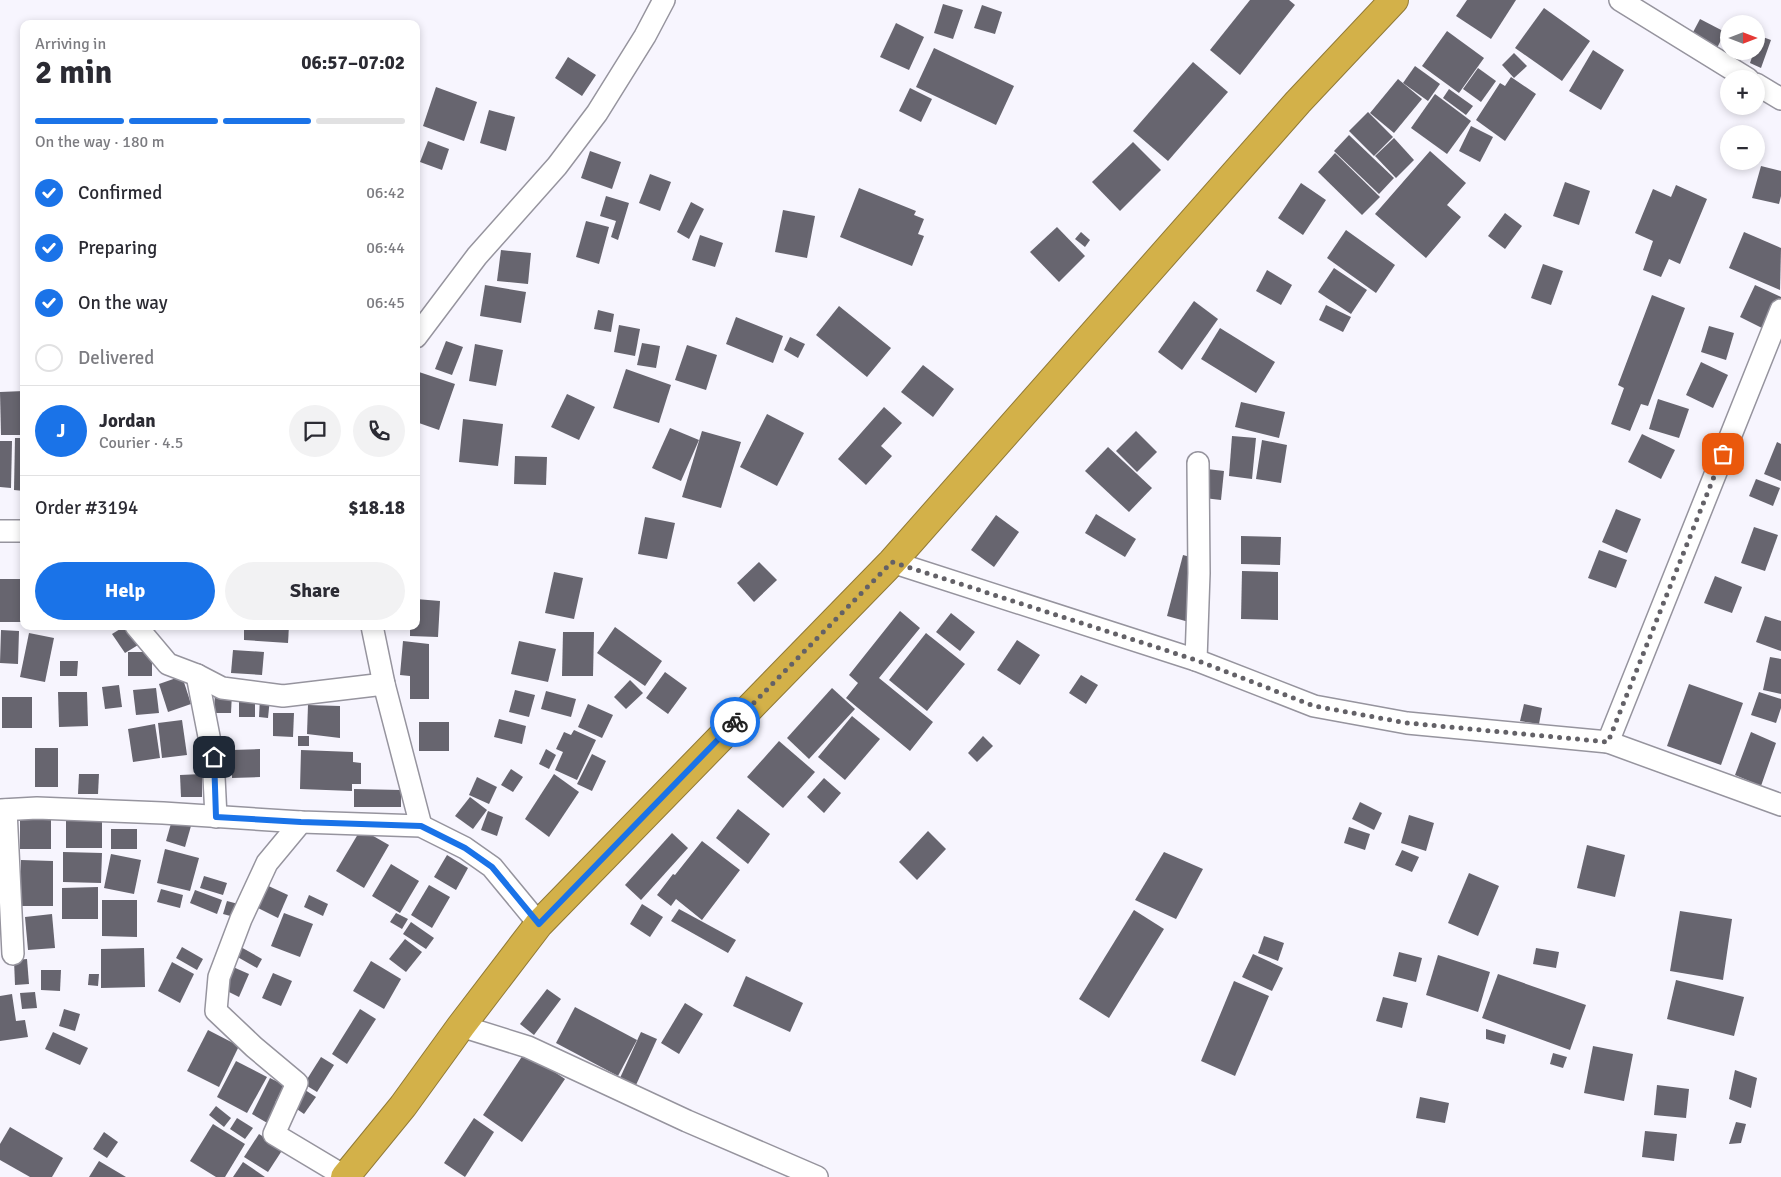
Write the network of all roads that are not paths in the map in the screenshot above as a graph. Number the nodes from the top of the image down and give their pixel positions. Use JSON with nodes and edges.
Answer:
{"nodes":[{"id":1,"x":664,"y":0,"type":"edge"},
{"id":2,"x":1394,"y":0,"type":"edge"},
{"id":3,"x":1620,"y":0,"type":"edge"},
{"id":4,"x":1733,"y":70,"type":"edge"},
{"id":5,"x":1765,"y":89,"type":"edge"},
{"id":6,"x":1781,"y":99,"type":"edge"},
{"id":7,"x":1781,"y":310,"type":"edge"},
{"id":8,"x":420,"y":331,"type":"edge"},
{"id":9,"x":1198,"y":463,"type":"dead end"},
{"id":10,"x":0,"y":531,"type":"edge"},
{"id":11,"x":20,"y":531,"type":"edge"},
{"id":12,"x":892,"y":562,"type":"junction"},
{"id":13,"x":139,"y":630,"type":"edge"},
{"id":14,"x":373,"y":630,"type":"edge"},
{"id":15,"x":1196,"y":660,"type":"junction"},
{"id":16,"x":197,"y":674,"type":"junction"},
{"id":17,"x":384,"y":684,"type":"junction"},
{"id":18,"x":1608,"y":742,"type":"junction"},
{"id":19,"x":1779,"y":798,"type":"edge"},
{"id":20,"x":3,"y":810,"type":"edge"},
{"id":21,"x":216,"y":817,"type":"junction"},
{"id":22,"x":301,"y":822,"type":"junction"},
{"id":23,"x":421,"y":826,"type":"junction"},
{"id":24,"x":539,"y":924,"type":"junction"},
{"id":25,"x":13,"y":954,"type":"dead end"},
{"id":26,"x":461,"y":1026,"type":"junction"},
{"id":27,"x":346,"y":1177,"type":"edge"},
{"id":28,"x":817,"y":1177,"type":"edge"}],
"edges":[{"from":1,"to":8,"type":"street"},
{"from":2,"to":12,"type":"highway"},
{"from":3,"to":4,"type":"street"},
{"from":5,"to":6,"type":"street"},
{"from":7,"to":18,"type":"street"},
{"from":9,"to":15,"type":"street"},
{"from":10,"to":11,"type":"street"},
{"from":12,"to":15,"type":"street"},
{"from":12,"to":24,"type":"highway"},
{"from":13,"to":16,"type":"street"},
{"from":14,"to":17,"type":"street"},
{"from":15,"to":18,"type":"street"},
{"from":16,"to":17,"type":"street"},
{"from":16,"to":21,"type":"street"},
{"from":17,"to":23,"type":"street"},
{"from":18,"to":19,"type":"street"},
{"from":20,"to":21,"type":"street"},
{"from":20,"to":25,"type":"street"},
{"from":21,"to":22,"type":"street"},
{"from":22,"to":23,"type":"street"},
{"from":22,"to":27,"type":"street"},
{"from":23,"to":24,"type":"street"},
{"from":24,"to":26,"type":"highway"},
{"from":26,"to":27,"type":"highway"},
{"from":26,"to":28,"type":"street"}]}
